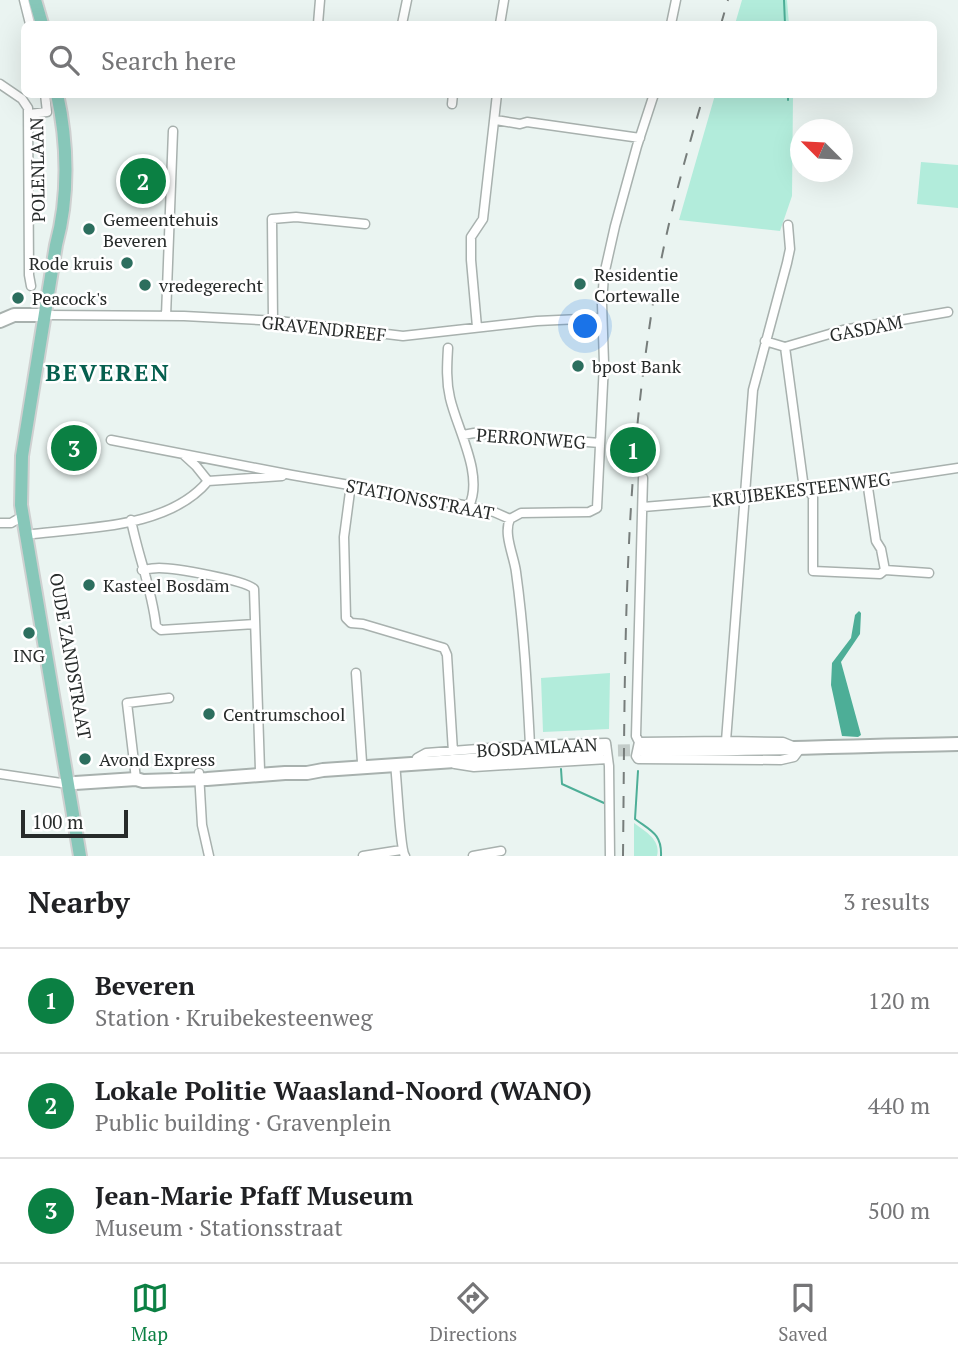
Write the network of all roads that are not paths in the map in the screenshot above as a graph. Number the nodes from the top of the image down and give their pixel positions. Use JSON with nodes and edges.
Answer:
{"nodes":[{"id":1,"x":24,"y":0,"type":"edge"},
{"id":2,"x":33,"y":0,"type":"edge"},
{"id":3,"x":320,"y":0,"type":"edge"},
{"id":4,"x":407,"y":0,"type":"edge"},
{"id":5,"x":503,"y":0,"type":"edge"},
{"id":6,"x":676,"y":0,"type":"edge"},
{"id":7,"x":31,"y":21,"type":"edge"},
{"id":8,"x":32,"y":21,"type":"edge"},
{"id":9,"x":41,"y":21,"type":"edge"},
{"id":10,"x":318,"y":21,"type":"edge"},
{"id":11,"x":403,"y":21,"type":"edge"},
{"id":12,"x":500,"y":21,"type":"edge"},
{"id":13,"x":672,"y":21,"type":"edge"},
{"id":14,"x":0,"y":84,"type":"edge"},
{"id":15,"x":45,"y":98,"type":"edge"},
{"id":16,"x":51,"y":98,"type":"edge"},
{"id":17,"x":58,"y":98,"type":"edge"},
{"id":18,"x":497,"y":98,"type":"edge"},
{"id":19,"x":653,"y":98,"type":"edge"},
{"id":20,"x":29,"y":114,"type":"junction"},
{"id":21,"x":496,"y":120,"type":"junction"},
{"id":22,"x":173,"y":131,"type":"dead end"},
{"id":23,"x":640,"y":138,"type":"junction"},
{"id":24,"x":365,"y":224,"type":"dead end"},
{"id":25,"x":788,"y":225,"type":"dead end"},
{"id":26,"x":56,"y":245,"type":"junction"},
{"id":27,"x":32,"y":286,"type":"dead end"},
{"id":28,"x":948,"y":312,"type":"dead end"},
{"id":29,"x":46,"y":315,"type":"junction"},
{"id":30,"x":166,"y":316,"type":"junction"},
{"id":31,"x":602,"y":318,"type":"junction"},
{"id":32,"x":273,"y":320,"type":"junction"},
{"id":33,"x":0,"y":321,"type":"edge"},
{"id":34,"x":477,"y":327,"type":"junction"},
{"id":35,"x":765,"y":341,"type":"junction"},
{"id":36,"x":785,"y":347,"type":"junction"},
{"id":37,"x":448,"y":348,"type":"dead end"},
{"id":38,"x":463,"y":435,"type":"junction"},
{"id":39,"x":111,"y":440,"type":"dead end"},
{"id":40,"x":600,"y":443,"type":"junction"},
{"id":41,"x":182,"y":453,"type":"junction"},
{"id":42,"x":958,"y":468,"type":"edge"},
{"id":43,"x":261,"y":469,"type":"junction"},
{"id":44,"x":643,"y":478,"type":"dead end"},
{"id":45,"x":208,"y":481,"type":"junction"},
{"id":46,"x":867,"y":481,"type":"junction"},
{"id":47,"x":351,"y":484,"type":"junction"},
{"id":48,"x":22,"y":489,"type":"joint"},
{"id":49,"x":807,"y":490,"type":"junction"},
{"id":50,"x":744,"y":498,"type":"junction"},
{"id":51,"x":469,"y":506,"type":"junction"},
{"id":52,"x":643,"y":507,"type":"junction"},
{"id":53,"x":510,"y":519,"type":"junction"},
{"id":54,"x":131,"y":520,"type":"junction"},
{"id":55,"x":0,"y":523,"type":"edge"},
{"id":56,"x":28,"y":528,"type":"junction"},
{"id":57,"x":142,"y":570,"type":"junction"},
{"id":58,"x":885,"y":570,"type":"junction"},
{"id":59,"x":929,"y":573,"type":"dead end"},
{"id":60,"x":255,"y":624,"type":"junction"},
{"id":61,"x":356,"y":673,"type":"dead end"},
{"id":62,"x":169,"y":698,"type":"dead end"},
{"id":63,"x":726,"y":741,"type":"junction"},
{"id":64,"x":958,"y":744,"type":"edge"},
{"id":65,"x":530,"y":745,"type":"junction"},
{"id":66,"x":640,"y":746,"type":"junction"},
{"id":67,"x":800,"y":749,"type":"junction"},
{"id":68,"x":604,"y":755,"type":"junction"},
{"id":69,"x":454,"y":758,"type":"junction"},
{"id":70,"x":362,"y":762,"type":"junction"},
{"id":71,"x":395,"y":764,"type":"junction"},
{"id":72,"x":306,"y":769,"type":"junction"},
{"id":73,"x":260,"y":770,"type":"junction"},
{"id":74,"x":0,"y":774,"type":"edge"},
{"id":75,"x":199,"y":776,"type":"junction"},
{"id":76,"x":136,"y":779,"type":"junction"},
{"id":77,"x":71,"y":783,"type":"junction"},
{"id":78,"x":501,"y":851,"type":"dead end"},
{"id":79,"x":403,"y":853,"type":"edge"},
{"id":80,"x":79,"y":856,"type":"edge"},
{"id":81,"x":87,"y":856,"type":"edge"},
{"id":82,"x":209,"y":856,"type":"edge"},
{"id":83,"x":363,"y":856,"type":"edge"},
{"id":84,"x":473,"y":856,"type":"edge"},
{"id":85,"x":610,"y":856,"type":"edge"}],
"edges":[{"from":1,"to":7,"type":"street"},
{"from":2,"to":8,"type":"main road"},
{"from":2,"to":9,"type":"main road"},
{"from":3,"to":10,"type":"street"},
{"from":4,"to":11,"type":"street"},
{"from":5,"to":12,"type":"street"},
{"from":6,"to":13,"type":"street"},
{"from":14,"to":20,"type":"street"},
{"from":15,"to":20,"type":"street","name":"POLENLAAN"},
{"from":16,"to":26,"type":"main road","name":"POLENLAAN"},
{"from":17,"to":26,"type":"main road","name":"POLENLAAN"},
{"from":18,"to":21,"type":"street"},
{"from":19,"to":23,"type":"street"},
{"from":20,"to":27,"type":"street"},
{"from":21,"to":23,"type":"street"},
{"from":21,"to":34,"type":"street"},
{"from":22,"to":30,"type":"street"},
{"from":23,"to":31,"type":"street"},
{"from":24,"to":32,"type":"street"},
{"from":25,"to":35,"type":"street"},
{"from":26,"to":29,"type":"main road","name":"POLENLAAN"},
{"from":28,"to":36,"type":"street","name":"GASDAM"},
{"from":29,"to":30,"type":"street","name":"GRAVENDREEF"},
{"from":29,"to":33,"type":"street"},
{"from":29,"to":48,"type":"main road","name":"POLENLAAN"},
{"from":30,"to":32,"type":"street","name":"GRAVENDREEF"},
{"from":31,"to":34,"type":"street","name":"GRAVENDREEF"},
{"from":31,"to":40,"type":"street"},
{"from":32,"to":34,"type":"street","name":"GRAVENDREEF"},
{"from":35,"to":36,"type":"street"},
{"from":35,"to":50,"type":"street"},
{"from":36,"to":49,"type":"street"},
{"from":37,"to":38,"type":"street"},
{"from":38,"to":40,"type":"street","name":"PERRONWEG"},
{"from":38,"to":51,"type":"street"},
{"from":39,"to":41,"type":"street","name":"STATIONSSTRAAT"},
{"from":40,"to":53,"type":"street","name":"STATIONSSTRAAT"},
{"from":41,"to":43,"type":"street","name":"STATIONSSTRAAT"},
{"from":41,"to":45,"type":"street"},
{"from":42,"to":46,"type":"street","name":"KRUIBEKESTEENWEG"},
{"from":43,"to":45,"type":"street","name":"STATIONSSTRAAT"},
{"from":43,"to":47,"type":"street","name":"STATIONSSTRAAT"},
{"from":44,"to":52,"type":"street"},
{"from":45,"to":54,"type":"street"},
{"from":46,"to":49,"type":"street","name":"KRUIBEKESTEENWEG"},
{"from":46,"to":58,"type":"street"},
{"from":47,"to":51,"type":"street","name":"STATIONSSTRAAT"},
{"from":47,"to":69,"type":"street"},
{"from":48,"to":56,"type":"main road","name":"OUDE ZANDSTRAAT"},
{"from":49,"to":50,"type":"street","name":"KRUIBEKESTEENWEG"},
{"from":49,"to":58,"type":"street"},
{"from":50,"to":52,"type":"street","name":"KRUIBEKESTEENWEG"},
{"from":50,"to":63,"type":"street"},
{"from":51,"to":53,"type":"street","name":"STATIONSSTRAAT"},
{"from":52,"to":66,"type":"street"},
{"from":53,"to":65,"type":"street"},
{"from":54,"to":56,"type":"street"},
{"from":54,"to":57,"type":"street"},
{"from":55,"to":56,"type":"street"},
{"from":56,"to":77,"type":"main road","name":"OUDE ZANDSTRAAT"},
{"from":57,"to":60,"type":"street"},
{"from":57,"to":60,"type":"street"},
{"from":58,"to":59,"type":"street"},
{"from":60,"to":73,"type":"street"},
{"from":61,"to":70,"type":"street"},
{"from":62,"to":76,"type":"street"},
{"from":63,"to":66,"type":"street"},
{"from":63,"to":67,"type":"street"},
{"from":64,"to":67,"type":"street"},
{"from":65,"to":68,"type":"street","name":"BOSDAMLAAN"},
{"from":65,"to":69,"type":"street","name":"BOSDAMLAAN"},
{"from":66,"to":67,"type":"street"},
{"from":68,"to":69,"type":"street","name":"BOSDAMLAAN"},
{"from":68,"to":85,"type":"street"},
{"from":69,"to":70,"type":"street","name":"BOSDAMLAAN"},
{"from":69,"to":71,"type":"street","name":"BOSDAMLAAN"},
{"from":70,"to":72,"type":"street","name":"BOSDAMLAAN"},
{"from":71,"to":72,"type":"street","name":"BOSDAMLAAN"},
{"from":71,"to":79,"type":"street"},
{"from":72,"to":73,"type":"street","name":"BOSDAMLAAN"},
{"from":72,"to":75,"type":"street","name":"BOSDAMLAAN"},
{"from":73,"to":75,"type":"street","name":"BOSDAMLAAN"},
{"from":74,"to":77,"type":"street"},
{"from":75,"to":76,"type":"street","name":"BOSDAMLAAN"},
{"from":75,"to":82,"type":"street"},
{"from":76,"to":77,"type":"street","name":"BOSDAMLAAN"},
{"from":77,"to":80,"type":"main road","name":"OUDE ZANDSTRAAT"},
{"from":77,"to":81,"type":"main road","name":"OUDE ZANDSTRAAT"},
{"from":78,"to":84,"type":"street"},
{"from":79,"to":83,"type":"street"}]}
